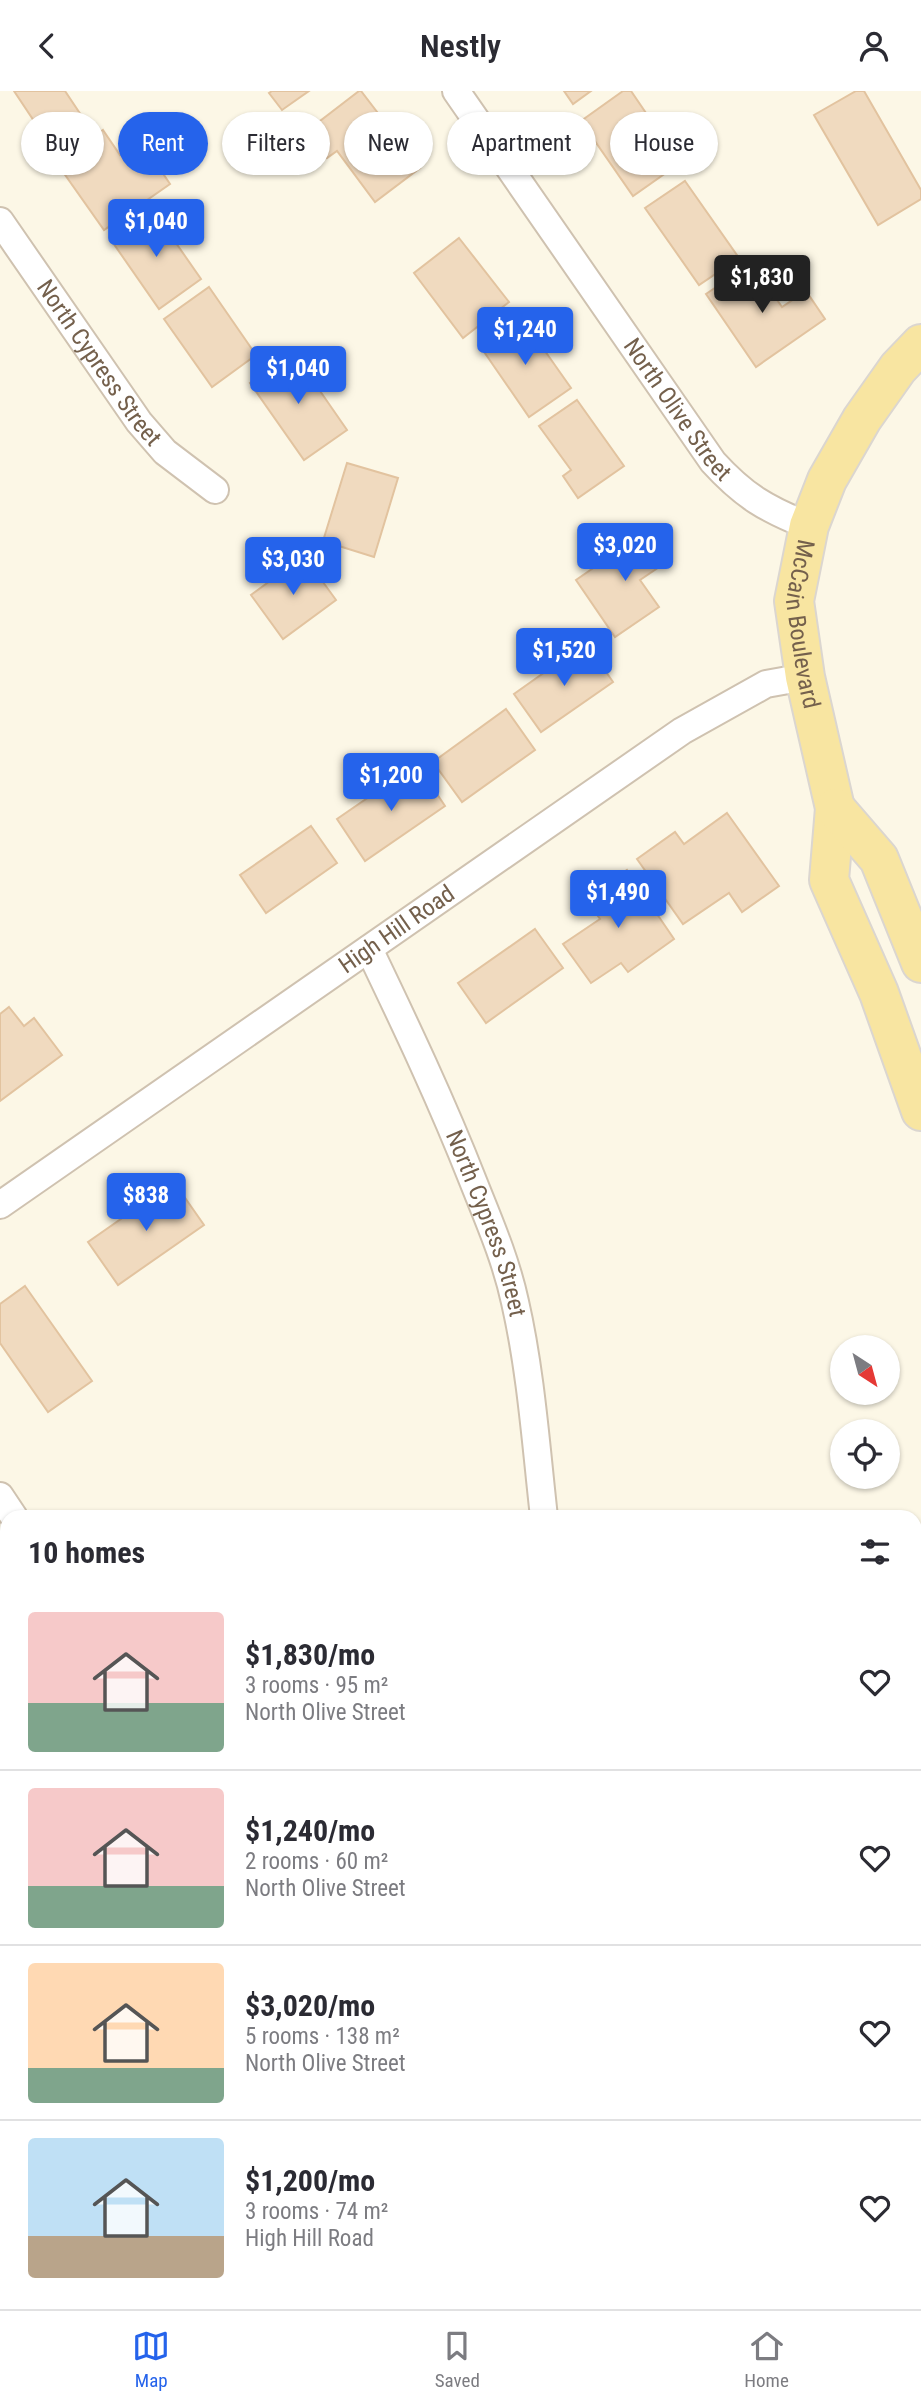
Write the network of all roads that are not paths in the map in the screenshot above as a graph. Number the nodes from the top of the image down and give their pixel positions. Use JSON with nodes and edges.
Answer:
{"nodes":[{"id":1,"x":456,"y":91,"type":"edge"},
{"id":2,"x":0,"y":221,"type":"edge"},
{"id":3,"x":921,"y":344,"type":"edge"},
{"id":4,"x":215,"y":490,"type":"dead end"},
{"id":5,"x":808,"y":526,"type":"junction"},
{"id":6,"x":805,"y":677,"type":"junction"},
{"id":7,"x":835,"y":808,"type":"junction"},
{"id":8,"x":369,"y":949,"type":"junction"},
{"id":9,"x":921,"y":963,"type":"edge"},
{"id":10,"x":921,"y":1111,"type":"edge"},
{"id":11,"x":0,"y":1205,"type":"edge"},
{"id":12,"x":543,"y":1510,"type":"edge"}],
"edges":[{"from":1,"to":5,"type":"street","name":"North Olive Street"},
{"from":2,"to":4,"type":"street","name":"North Cypress Street"},
{"from":3,"to":5,"type":"main road","name":"McCain Boulevard"},
{"from":5,"to":6,"type":"main road","name":"McCain Boulevard"},
{"from":6,"to":7,"type":"main road","name":"McCain Boulevard"},
{"from":6,"to":8,"type":"street","name":"High Hill Road"},
{"from":7,"to":9,"type":"main road","name":"McCain Boulevard"},
{"from":7,"to":10,"type":"main road","name":"McCain Boulevard"},
{"from":8,"to":11,"type":"street","name":"High Hill Road"},
{"from":8,"to":12,"type":"street","name":"North Cypress Street"}]}
